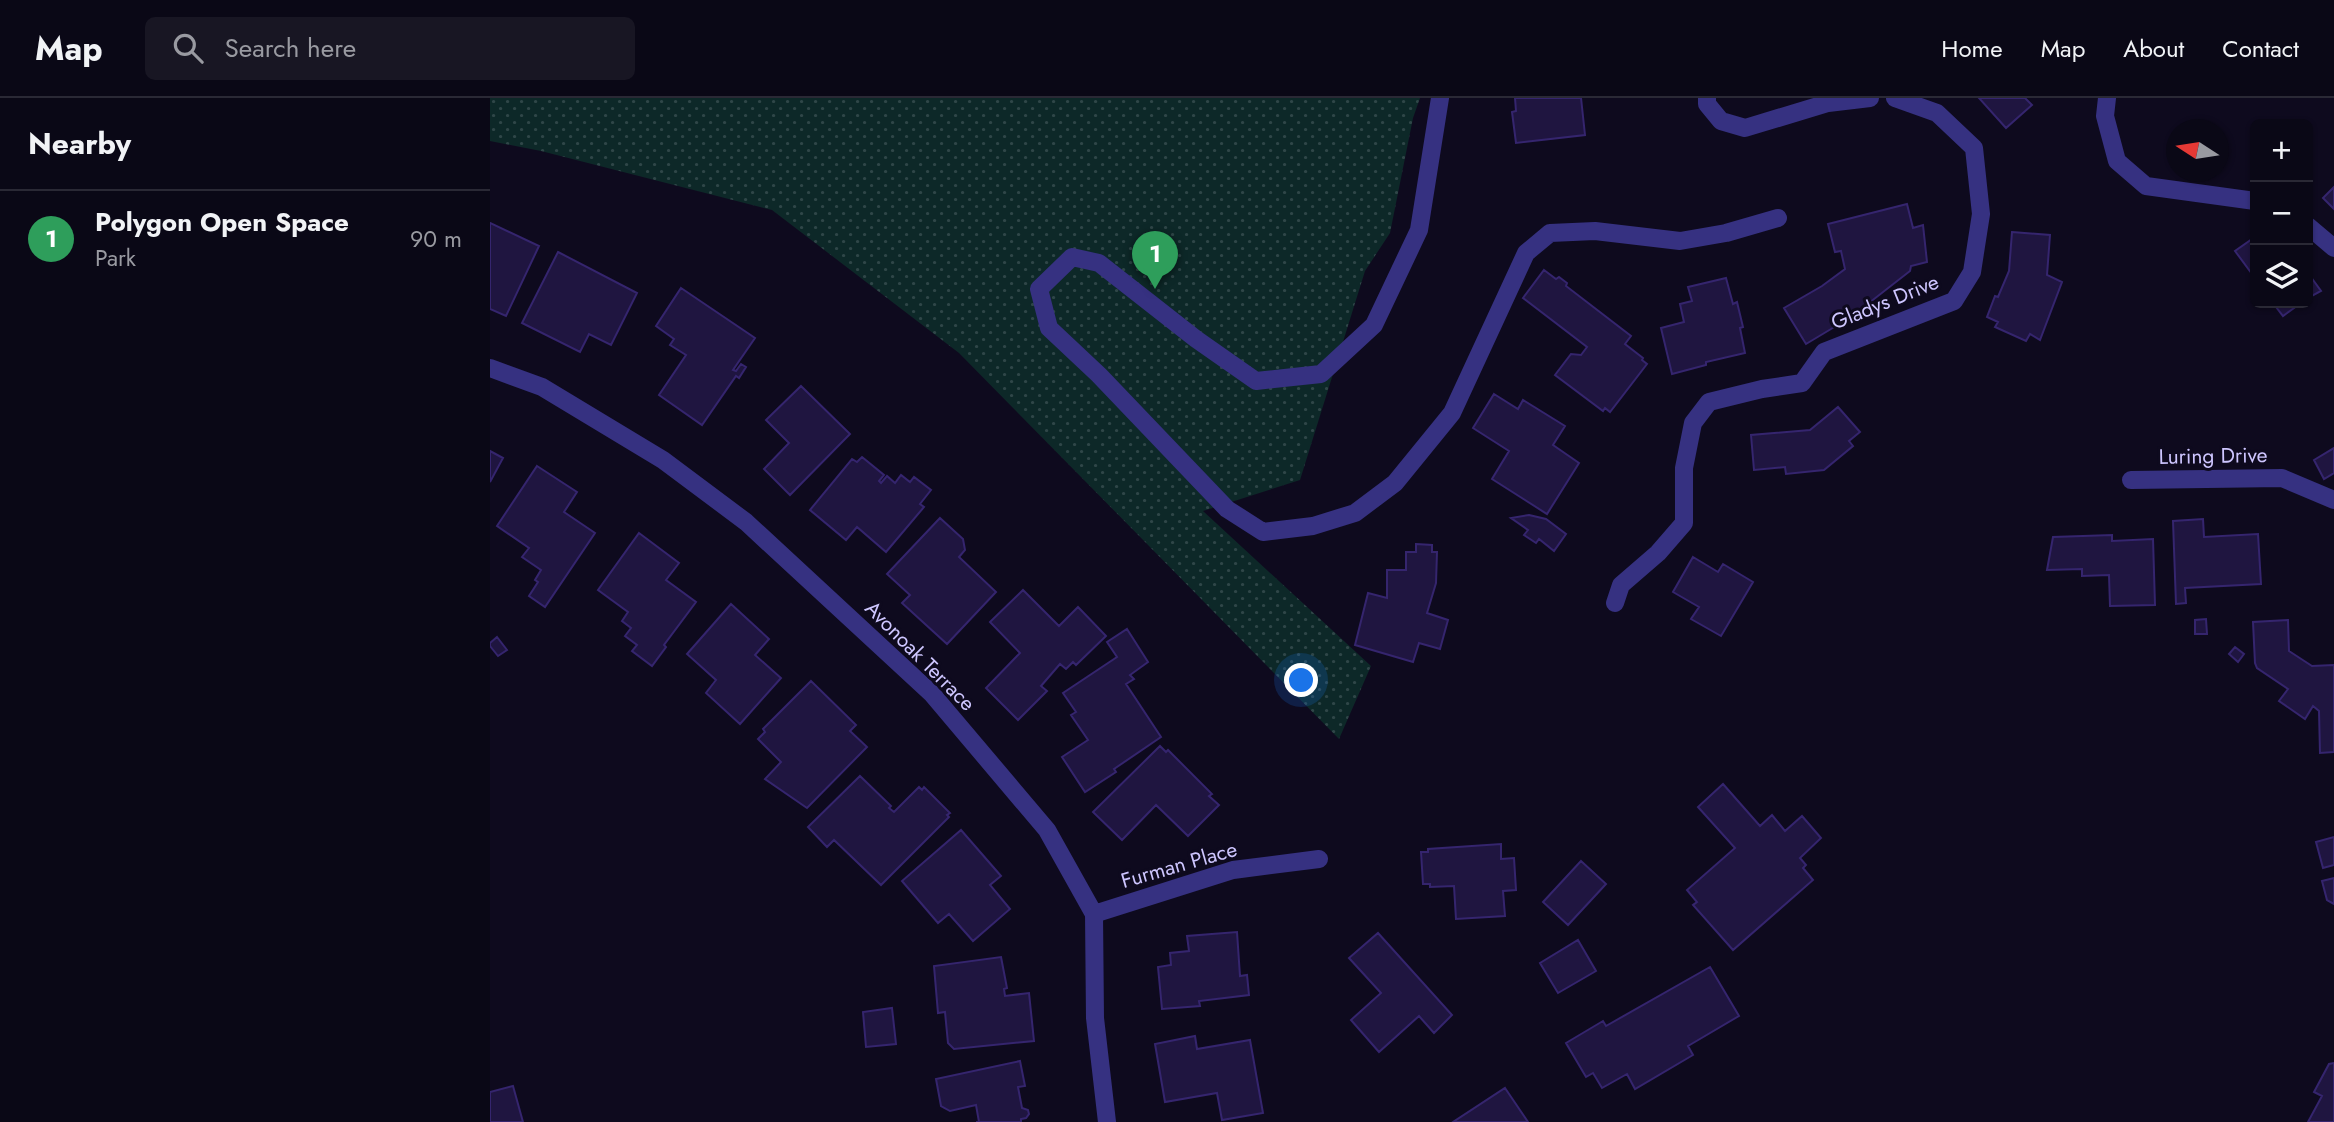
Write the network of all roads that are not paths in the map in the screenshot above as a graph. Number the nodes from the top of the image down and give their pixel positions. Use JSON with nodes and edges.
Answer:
{"nodes":[{"id":1,"x":1440,"y":98,"type":"edge"},
{"id":2,"x":1707,"y":98,"type":"edge"},
{"id":3,"x":1870,"y":98,"type":"edge"},
{"id":4,"x":1895,"y":98,"type":"edge"},
{"id":5,"x":2106,"y":98,"type":"edge"},
{"id":6,"x":2250,"y":200,"type":"edge"},
{"id":7,"x":1778,"y":218,"type":"dead end"},
{"id":8,"x":2313,"y":230,"type":"edge"},
{"id":9,"x":2334,"y":248,"type":"edge"},
{"id":10,"x":490,"y":368,"type":"edge"},
{"id":11,"x":2131,"y":480,"type":"dead end"},
{"id":12,"x":2334,"y":500,"type":"edge"},
{"id":13,"x":1615,"y":603,"type":"dead end"},
{"id":14,"x":1319,"y":859,"type":"dead end"},
{"id":15,"x":1094,"y":914,"type":"junction"},
{"id":16,"x":1107,"y":1122,"type":"edge"}],
"edges":[{"from":1,"to":7,"type":"street"},
{"from":2,"to":3,"type":"street"},
{"from":4,"to":13,"type":"street","name":"Gladys Drive"},
{"from":5,"to":6,"type":"street"},
{"from":8,"to":9,"type":"street"},
{"from":10,"to":15,"type":"street","name":"Avonoak Terrace"},
{"from":11,"to":12,"type":"street","name":"Luring Drive"},
{"from":14,"to":15,"type":"street","name":"Furman Place"},
{"from":15,"to":16,"type":"street","name":"Avonoak Terrace"}]}
